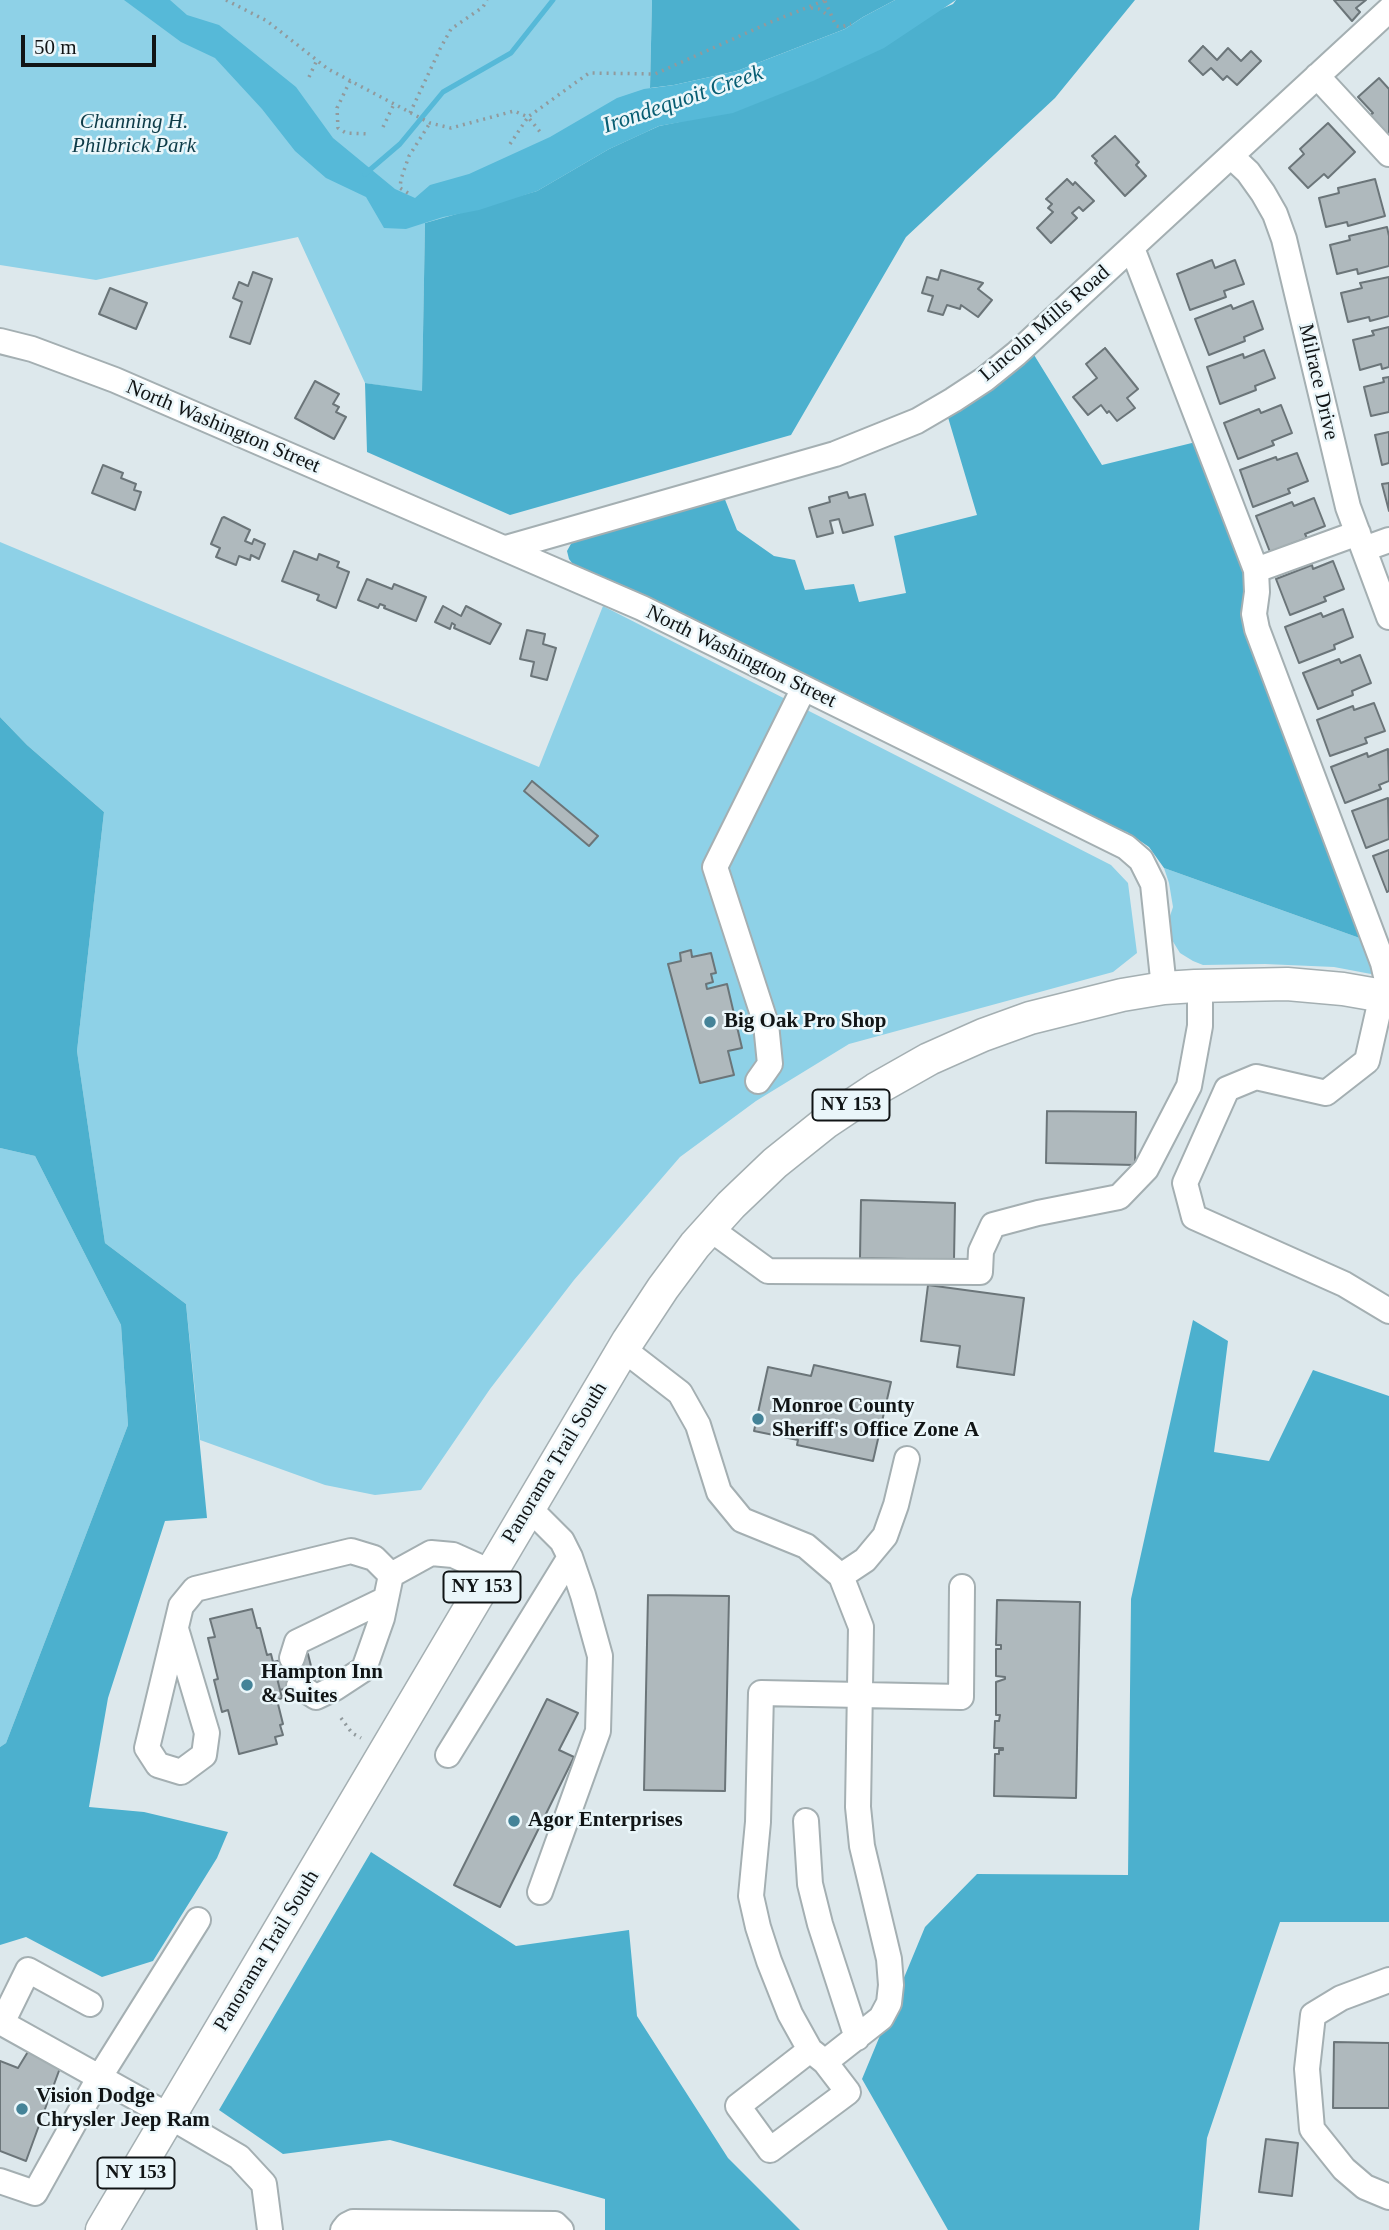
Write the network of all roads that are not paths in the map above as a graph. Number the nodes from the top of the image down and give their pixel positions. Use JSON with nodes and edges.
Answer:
{"nodes":[{"id":1,"x":1389,"y":10,"type":"edge"},
{"id":2,"x":1317,"y":76,"type":"junction"},
{"id":3,"x":1389,"y":154,"type":"edge"},
{"id":4,"x":1232,"y":157,"type":"junction"},
{"id":5,"x":1132,"y":248,"type":"junction"},
{"id":6,"x":0,"y":341,"type":"edge"},
{"id":7,"x":1389,"y":540,"type":"edge"},
{"id":8,"x":1361,"y":541,"type":"junction"},
{"id":9,"x":506,"y":548,"type":"junction"},
{"id":10,"x":1256,"y":570,"type":"junction"},
{"id":11,"x":1389,"y":617,"type":"edge"},
{"id":12,"x":804,"y":688,"type":"junction"},
{"id":13,"x":1200,"y":986,"type":"junction"},
{"id":14,"x":1164,"y":988,"type":"junction"},
{"id":15,"x":1387,"y":994,"type":"edge"},
{"id":16,"x":758,"y":1081,"type":"dead end"},
{"id":17,"x":709,"y":1228,"type":"junction"},
{"id":18,"x":1387,"y":1306,"type":"edge"},
{"id":19,"x":623,"y":1349,"type":"junction"},
{"id":20,"x":907,"y":1459,"type":"dead end"},
{"id":21,"x":529,"y":1508,"type":"junction"},
{"id":22,"x":570,"y":1556,"type":"junction"},
{"id":23,"x":491,"y":1572,"type":"junction"},
{"id":24,"x":841,"y":1576,"type":"junction"},
{"id":25,"x":388,"y":1587,"type":"junction"},
{"id":26,"x":962,"y":1587,"type":"dead end"},
{"id":27,"x":176,"y":1629,"type":"junction"},
{"id":28,"x":292,"y":1658,"type":"dead end"},
{"id":29,"x":299,"y":1686,"type":"dead end"},
{"id":30,"x":861,"y":1695,"type":"junction"},
{"id":31,"x":448,"y":1755,"type":"dead end"},
{"id":32,"x":806,"y":1821,"type":"dead end"},
{"id":33,"x":540,"y":1892,"type":"dead end"},
{"id":34,"x":198,"y":1920,"type":"dead end"},
{"id":35,"x":1389,"y":1980,"type":"edge"},
{"id":36,"x":90,"y":2004,"type":"dead end"},
{"id":37,"x":1,"y":2023,"type":"edge"},
{"id":38,"x":856,"y":2038,"type":"junction"},
{"id":39,"x":99,"y":2078,"type":"junction"},
{"id":40,"x":169,"y":2116,"type":"junction"},
{"id":41,"x":0,"y":2181,"type":"edge"},
{"id":42,"x":1389,"y":2197,"type":"edge"},
{"id":43,"x":348,"y":2226,"type":"edge"},
{"id":44,"x":558,"y":2227,"type":"edge"},
{"id":45,"x":102,"y":2230,"type":"edge"},
{"id":46,"x":270,"y":2230,"type":"edge"}],
"edges":[{"from":1,"to":2,"type":"street","name":"Lincoln Mills Road"},
{"from":2,"to":3,"type":"street"},
{"from":2,"to":4,"type":"street","name":"Lincoln Mills Road"},
{"from":4,"to":5,"type":"street","name":"Lincoln Mills Road"},
{"from":4,"to":8,"type":"street","name":"Milrace Drive"},
{"from":5,"to":9,"type":"street","name":"Lincoln Mills Road"},
{"from":5,"to":10,"type":"street"},
{"from":6,"to":9,"type":"street","name":"North Washington Street"},
{"from":7,"to":8,"type":"street"},
{"from":8,"to":10,"type":"street"},
{"from":8,"to":11,"type":"street","name":"Milrace Drive"},
{"from":9,"to":12,"type":"street","name":"North Washington Street"},
{"from":10,"to":15,"type":"street"},
{"from":12,"to":14,"type":"street","name":"North Washington Street"},
{"from":12,"to":16,"type":"street"},
{"from":13,"to":14,"type":"main road","number":"NY 153"},
{"from":13,"to":15,"type":"main road","number":"NY 153"},
{"from":13,"to":17,"type":"street"},
{"from":14,"to":17,"type":"main road","name":"Panorama Trail South","number":"NY 153"},
{"from":15,"to":18,"type":"street"},
{"from":17,"to":19,"type":"main road","name":"Panorama Trail South","number":"NY 153"},
{"from":19,"to":21,"type":"main road","name":"Panorama Trail South","number":"NY 153"},
{"from":19,"to":24,"type":"street"},
{"from":20,"to":24,"type":"street"},
{"from":21,"to":22,"type":"street"},
{"from":21,"to":23,"type":"main road","name":"Panorama Trail South","number":"NY 153"},
{"from":22,"to":31,"type":"street"},
{"from":22,"to":33,"type":"street"},
{"from":23,"to":25,"type":"street"},
{"from":23,"to":40,"type":"main road","name":"Panorama Trail South","number":"NY 153"},
{"from":24,"to":30,"type":"street"},
{"from":25,"to":27,"type":"street"},
{"from":25,"to":28,"type":"street"},
{"from":25,"to":29,"type":"street"},
{"from":26,"to":30,"type":"street"},
{"from":27,"to":27,"type":"street"},
{"from":30,"to":38,"type":"street"},
{"from":30,"to":38,"type":"street"},
{"from":32,"to":38,"type":"street"},
{"from":34,"to":39,"type":"street"},
{"from":35,"to":42,"type":"street"},
{"from":36,"to":37,"type":"street"},
{"from":37,"to":39,"type":"street"},
{"from":39,"to":40,"type":"street"},
{"from":39,"to":41,"type":"street"},
{"from":40,"to":45,"type":"main road","name":"Panorama Trail South","number":"NY 153"},
{"from":40,"to":46,"type":"street"},
{"from":43,"to":44,"type":"street"}]}
